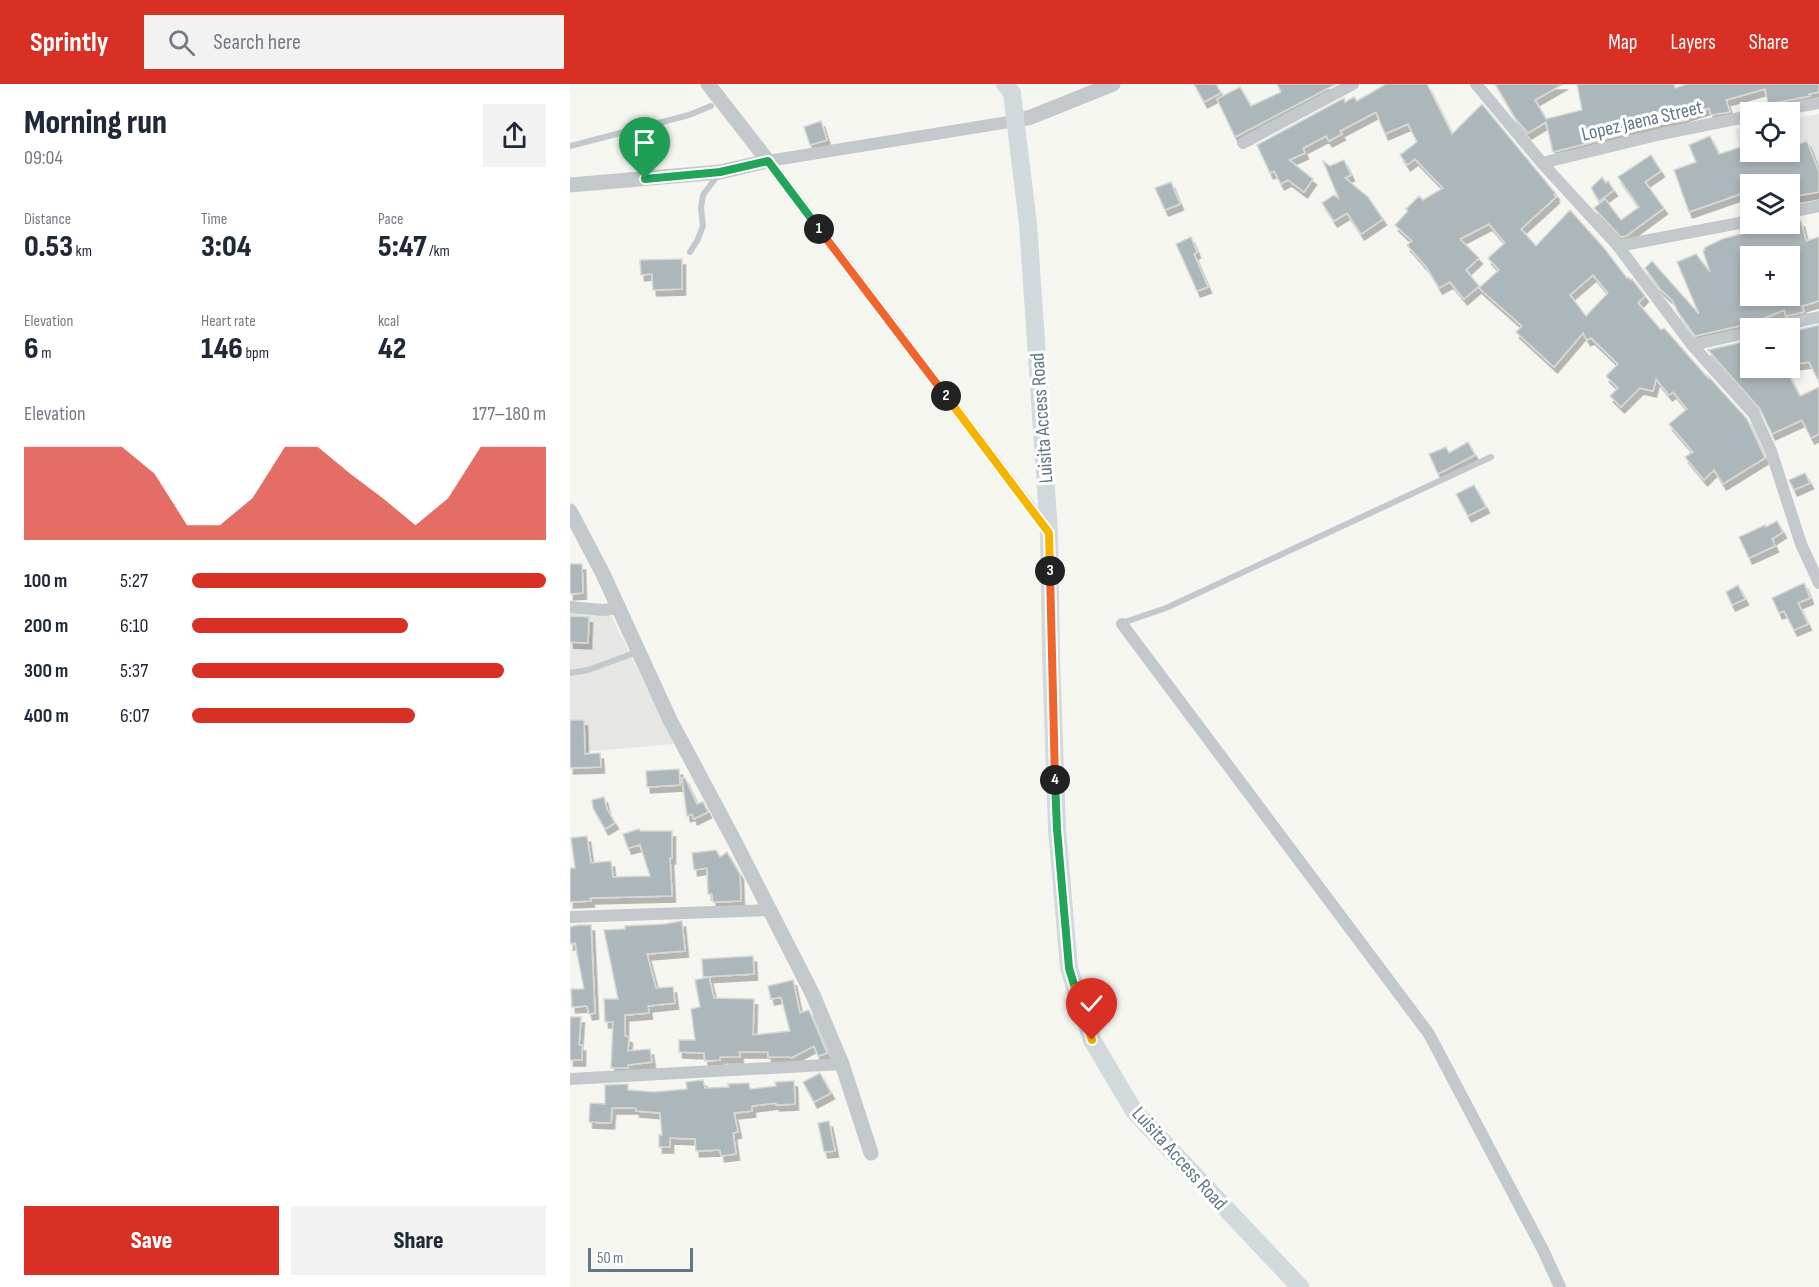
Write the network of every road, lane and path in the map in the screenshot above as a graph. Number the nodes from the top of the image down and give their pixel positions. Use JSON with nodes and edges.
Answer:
{"nodes":[{"id":1,"x":708,"y":84,"type":"edge"},
{"id":2,"x":1005,"y":84,"type":"edge"},
{"id":3,"x":1113,"y":84,"type":"edge"},
{"id":4,"x":1353,"y":84,"type":"edge"},
{"id":5,"x":1476,"y":84,"type":"edge"},
{"id":6,"x":1819,"y":103,"type":"edge"},
{"id":7,"x":711,"y":106,"type":"dead end"},
{"id":8,"x":1800,"y":106,"type":"edge"},
{"id":9,"x":1740,"y":118,"type":"edge"},
{"id":10,"x":1015,"y":121,"type":"junction"},
{"id":11,"x":1243,"y":143,"type":"dead end"},
{"id":12,"x":570,"y":146,"type":"edge"},
{"id":13,"x":768,"y":161,"type":"junction"},
{"id":14,"x":1542,"y":163,"type":"junction"},
{"id":15,"x":720,"y":172,"type":"junction"},
{"id":16,"x":570,"y":186,"type":"edge"},
{"id":17,"x":1819,"y":206,"type":"edge"},
{"id":18,"x":1800,"y":210,"type":"edge"},
{"id":19,"x":1740,"y":222,"type":"edge"},
{"id":20,"x":1618,"y":246,"type":"junction"},
{"id":21,"x":690,"y":252,"type":"dead end"},
{"id":22,"x":1819,"y":317,"type":"edge"},
{"id":23,"x":1800,"y":321,"type":"edge"},
{"id":24,"x":1740,"y":334,"type":"edge"},
{"id":25,"x":1692,"y":345,"type":"junction"},
{"id":26,"x":1491,"y":457,"type":"dead end"},
{"id":27,"x":570,"y":511,"type":"edge"},
{"id":28,"x":1049,"y":533,"type":"junction"},
{"id":29,"x":1819,"y":583,"type":"edge"},
{"id":30,"x":570,"y":607,"type":"edge"},
{"id":31,"x":618,"y":608,"type":"junction"},
{"id":32,"x":1122,"y":624,"type":"joint"},
{"id":33,"x":638,"y":652,"type":"junction"},
{"id":34,"x":570,"y":673,"type":"edge"},
{"id":35,"x":769,"y":910,"type":"junction"},
{"id":36,"x":570,"y":917,"type":"edge"},
{"id":37,"x":842,"y":1064,"type":"junction"},
{"id":38,"x":570,"y":1079,"type":"edge"},
{"id":39,"x":871,"y":1154,"type":"dead end"},
{"id":40,"x":1300,"y":1287,"type":"edge"},
{"id":41,"x":1560,"y":1287,"type":"edge"}],
"edges":[{"from":1,"to":13,"type":"street"},
{"from":2,"to":10,"type":"main road","name":"Luisita Access Road"},
{"from":3,"to":10,"type":"street"},
{"from":4,"to":11,"type":"street"},
{"from":5,"to":14,"type":"street"},
{"from":6,"to":8,"type":"street"},
{"from":7,"to":12,"type":"lane"},
{"from":9,"to":14,"type":"street","name":"Lopez Jaena Street"},
{"from":10,"to":13,"type":"street"},
{"from":10,"to":28,"type":"main road","name":"Luisita Access Road"},
{"from":13,"to":15,"type":"street"},
{"from":13,"to":28,"type":"street"},
{"from":14,"to":20,"type":"street"},
{"from":15,"to":16,"type":"street"},
{"from":15,"to":21,"type":"lane"},
{"from":17,"to":18,"type":"street"},
{"from":19,"to":20,"type":"street"},
{"from":20,"to":25,"type":"street"},
{"from":22,"to":23,"type":"street"},
{"from":24,"to":25,"type":"street"},
{"from":25,"to":29,"type":"street"},
{"from":26,"to":32,"type":"lane"},
{"from":27,"to":31,"type":"street"},
{"from":28,"to":40,"type":"main road","name":"Luisita Access Road"},
{"from":30,"to":31,"type":"street"},
{"from":31,"to":33,"type":"street"},
{"from":32,"to":41,"type":"street"},
{"from":33,"to":34,"type":"lane"},
{"from":33,"to":35,"type":"street"},
{"from":35,"to":36,"type":"street"},
{"from":35,"to":37,"type":"street"},
{"from":37,"to":38,"type":"street"},
{"from":37,"to":39,"type":"street"}]}
